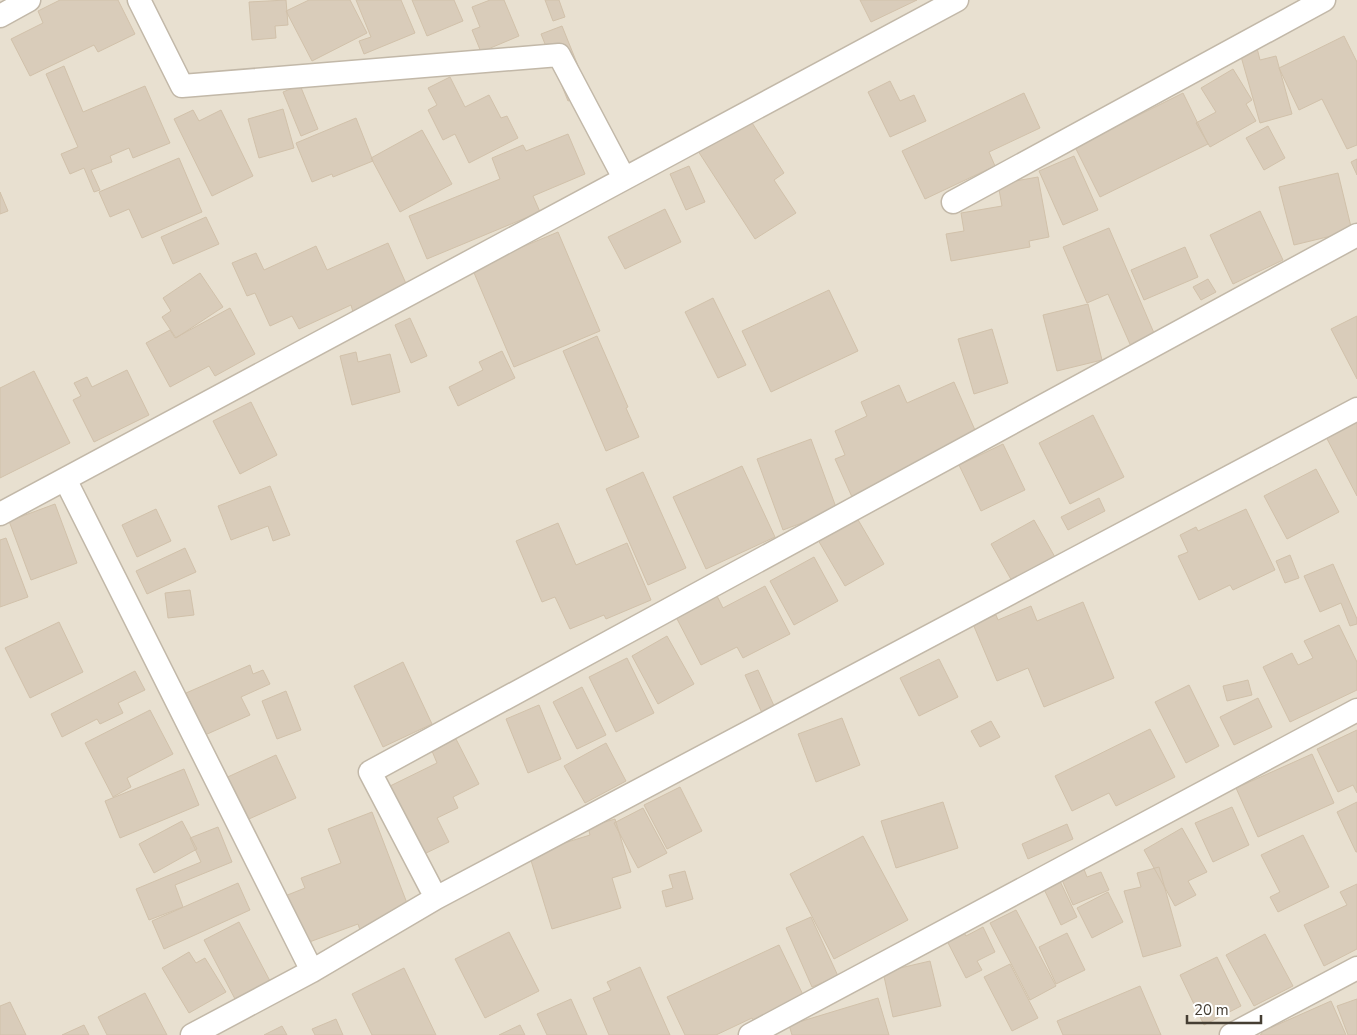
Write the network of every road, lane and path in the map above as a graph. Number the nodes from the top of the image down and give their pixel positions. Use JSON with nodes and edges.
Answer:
{"nodes":[{"id":1,"x":29,"y":0,"type":"edge"},
{"id":2,"x":139,"y":0,"type":"edge"},
{"id":3,"x":957,"y":0,"type":"edge"},
{"id":4,"x":1324,"y":0,"type":"edge"},
{"id":5,"x":0,"y":16,"type":"edge"},
{"id":6,"x":624,"y":178,"type":"junction"},
{"id":7,"x":953,"y":202,"type":"dead end"},
{"id":8,"x":1357,"y":235,"type":"edge"},
{"id":9,"x":1357,"y":409,"type":"edge"},
{"id":10,"x":65,"y":479,"type":"junction"},
{"id":11,"x":0,"y":514,"type":"edge"},
{"id":12,"x":1357,"y":710,"type":"edge"},
{"id":13,"x":436,"y":898,"type":"junction"},
{"id":14,"x":1357,"y":968,"type":"edge"},
{"id":15,"x":312,"y":971,"type":"junction"},
{"id":16,"x":192,"y":1035,"type":"edge"},
{"id":17,"x":750,"y":1035,"type":"edge"},
{"id":18,"x":1231,"y":1035,"type":"edge"}],
"edges":[{"from":1,"to":5,"type":"street"},
{"from":2,"to":6,"type":"street"},
{"from":3,"to":6,"type":"street"},
{"from":4,"to":7,"type":"street"},
{"from":6,"to":10,"type":"street"},
{"from":8,"to":13,"type":"street"},
{"from":9,"to":13,"type":"street"},
{"from":10,"to":11,"type":"street"},
{"from":10,"to":15,"type":"street"},
{"from":12,"to":17,"type":"street"},
{"from":13,"to":15,"type":"street"},
{"from":14,"to":18,"type":"street"},
{"from":15,"to":16,"type":"street"}]}
